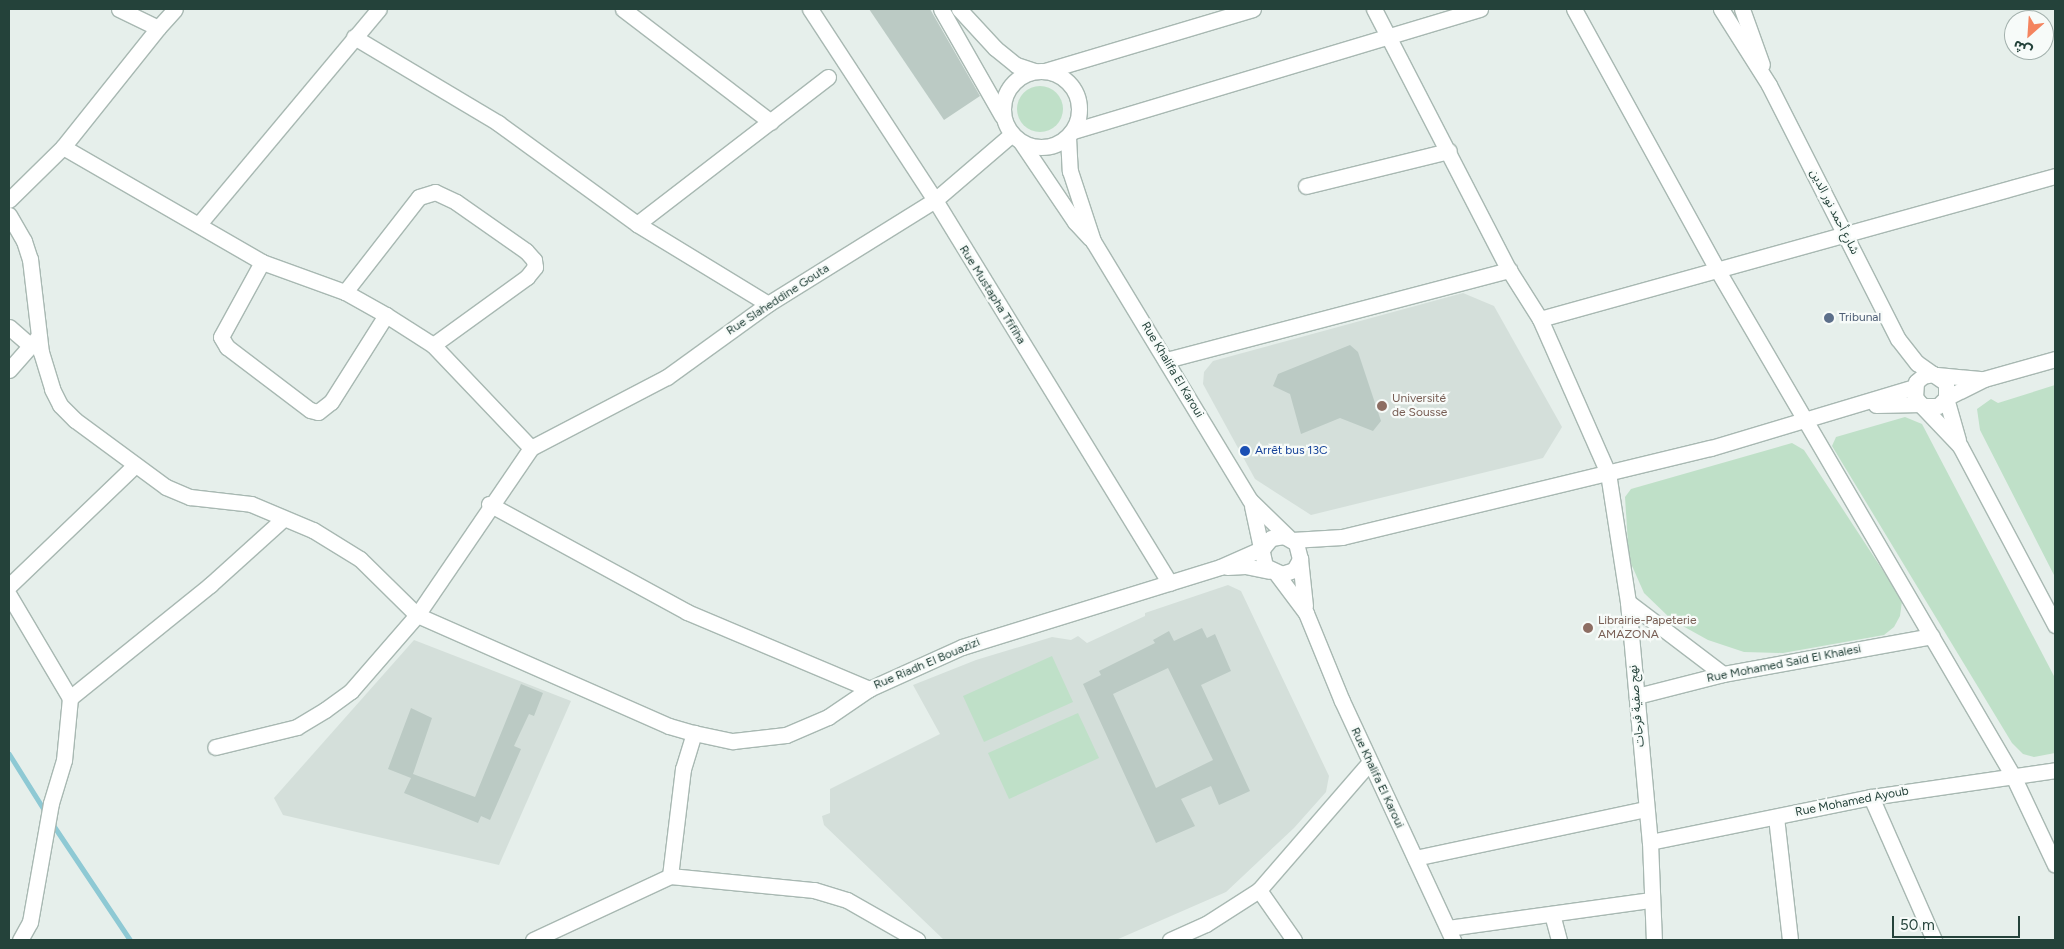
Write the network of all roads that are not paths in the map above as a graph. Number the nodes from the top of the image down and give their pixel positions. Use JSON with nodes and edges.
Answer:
{"nodes":[{"id":1,"x":119,"y":9,"type":"edge"},
{"id":2,"x":174,"y":9,"type":"edge"},
{"id":3,"x":379,"y":9,"type":"edge"},
{"id":4,"x":623,"y":9,"type":"edge"},
{"id":5,"x":810,"y":9,"type":"edge"},
{"id":6,"x":941,"y":9,"type":"edge"},
{"id":7,"x":959,"y":9,"type":"edge"},
{"id":8,"x":1253,"y":9,"type":"edge"},
{"id":9,"x":1374,"y":9,"type":"edge"},
{"id":10,"x":1480,"y":9,"type":"edge"},
{"id":11,"x":1574,"y":9,"type":"edge"},
{"id":12,"x":1721,"y":9,"type":"edge"},
{"id":13,"x":1742,"y":9,"type":"edge"},
{"id":14,"x":158,"y":28,"type":"junction"},
{"id":15,"x":1387,"y":34,"type":"junction"},
{"id":16,"x":354,"y":37,"type":"junction"},
{"id":17,"x":1040,"y":71,"type":"junction"},
{"id":18,"x":828,"y":77,"type":"dead end"},
{"id":19,"x":1769,"y":85,"type":"junction"},
{"id":20,"x":1004,"y":119,"type":"junction"},
{"id":21,"x":771,"y":122,"type":"junction"},
{"id":22,"x":1070,"y":134,"type":"junction"},
{"id":23,"x":1016,"y":138,"type":"junction"},
{"id":24,"x":63,"y":147,"type":"junction"},
{"id":25,"x":1449,"y":151,"type":"junction"},
{"id":26,"x":2055,"y":176,"type":"edge"},
{"id":27,"x":1306,"y":186,"type":"dead end"},
{"id":28,"x":9,"y":200,"type":"edge"},
{"id":29,"x":934,"y":200,"type":"junction"},
{"id":30,"x":9,"y":215,"type":"edge"},
{"id":31,"x":199,"y":224,"type":"junction"},
{"id":32,"x":638,"y":224,"type":"junction"},
{"id":33,"x":1845,"y":234,"type":"junction"},
{"id":34,"x":1094,"y":241,"type":"junction"},
{"id":35,"x":262,"y":262,"type":"junction"},
{"id":36,"x":1510,"y":270,"type":"junction"},
{"id":37,"x":1718,"y":271,"type":"junction"},
{"id":38,"x":344,"y":292,"type":"junction"},
{"id":39,"x":768,"y":304,"type":"junction"},
{"id":40,"x":386,"y":315,"type":"junction"},
{"id":41,"x":1540,"y":319,"type":"junction"},
{"id":42,"x":9,"y":327,"type":"edge"},
{"id":43,"x":1898,"y":339,"type":"junction"},
{"id":44,"x":34,"y":341,"type":"junction"},
{"id":45,"x":433,"y":345,"type":"junction"},
{"id":46,"x":2055,"y":359,"type":"edge"},
{"id":47,"x":1166,"y":360,"type":"junction"},
{"id":48,"x":9,"y":370,"type":"edge"},
{"id":49,"x":1935,"y":375,"type":"junction"},
{"id":50,"x":1984,"y":379,"type":"junction"},
{"id":51,"x":1914,"y":387,"type":"junction"},
{"id":52,"x":1946,"y":398,"type":"junction"},
{"id":53,"x":1922,"y":405,"type":"junction"},
{"id":54,"x":1860,"y":406,"type":"junction"},
{"id":55,"x":1806,"y":422,"type":"junction"},
{"id":56,"x":1960,"y":446,"type":"junction"},
{"id":57,"x":531,"y":448,"type":"junction"},
{"id":58,"x":134,"y":466,"type":"junction"},
{"id":59,"x":1608,"y":473,"type":"junction"},
{"id":60,"x":1250,"y":500,"type":"junction"},
{"id":61,"x":490,"y":504,"type":"junction"},
{"id":62,"x":282,"y":520,"type":"junction"},
{"id":63,"x":1342,"y":537,"type":"junction"},
{"id":64,"x":1291,"y":539,"type":"junction"},
{"id":65,"x":1263,"y":548,"type":"junction"},
{"id":66,"x":1300,"y":559,"type":"junction"},
{"id":67,"x":1220,"y":567,"type":"junction"},
{"id":68,"x":1273,"y":572,"type":"junction"},
{"id":69,"x":1170,"y":583,"type":"junction"},
{"id":70,"x":9,"y":586,"type":"edge"},
{"id":71,"x":9,"y":595,"type":"edge"},
{"id":72,"x":1628,"y":602,"type":"junction"},
{"id":73,"x":1306,"y":613,"type":"junction"},
{"id":74,"x":416,"y":614,"type":"junction"},
{"id":75,"x":2055,"y":625,"type":"edge"},
{"id":76,"x":1932,"y":636,"type":"junction"},
{"id":77,"x":1723,"y":674,"type":"junction"},
{"id":78,"x":869,"y":688,"type":"junction"},
{"id":79,"x":1637,"y":696,"type":"junction"},
{"id":80,"x":70,"y":698,"type":"junction"},
{"id":81,"x":694,"y":733,"type":"junction"},
{"id":82,"x":215,"y":748,"type":"dead end"},
{"id":83,"x":1370,"y":762,"type":"junction"},
{"id":84,"x":2055,"y":770,"type":"edge"},
{"id":85,"x":2013,"y":776,"type":"junction"},
{"id":86,"x":1871,"y":797,"type":"junction"},
{"id":87,"x":1645,"y":809,"type":"junction"},
{"id":88,"x":1776,"y":817,"type":"junction"},
{"id":89,"x":1650,"y":842,"type":"junction"},
{"id":90,"x":1415,"y":858,"type":"junction"},
{"id":91,"x":2055,"y":865,"type":"edge"},
{"id":92,"x":670,"y":876,"type":"junction"},
{"id":93,"x":1259,"y":890,"type":"junction"},
{"id":94,"x":1651,"y":900,"type":"junction"},
{"id":95,"x":1552,"y":914,"type":"junction"},
{"id":96,"x":1451,"y":934,"type":"edge"},
{"id":97,"x":20,"y":940,"type":"edge"},
{"id":98,"x":533,"y":940,"type":"edge"},
{"id":99,"x":917,"y":940,"type":"edge"},
{"id":100,"x":1170,"y":940,"type":"edge"},
{"id":101,"x":1294,"y":940,"type":"edge"},
{"id":102,"x":1559,"y":940,"type":"edge"},
{"id":103,"x":1654,"y":940,"type":"edge"},
{"id":104,"x":1790,"y":940,"type":"edge"},
{"id":105,"x":1934,"y":940,"type":"edge"}],
"edges":[{"from":1,"to":14,"type":"street"},
{"from":2,"to":14,"type":"street"},
{"from":3,"to":16,"type":"street"},
{"from":4,"to":21,"type":"street"},
{"from":5,"to":29,"type":"street","name":"Rue Mustapha Tfifiha"},
{"from":6,"to":20,"type":"street"},
{"from":7,"to":17,"type":"street"},
{"from":8,"to":17,"type":"street"},
{"from":9,"to":15,"type":"street","name":"نهج صفية فرحات"},
{"from":10,"to":15,"type":"street"},
{"from":11,"to":37,"type":"street"},
{"from":12,"to":19,"type":"street"},
{"from":13,"to":19,"type":"street"},
{"from":14,"to":24,"type":"street"},
{"from":15,"to":22,"type":"street"},
{"from":15,"to":25,"type":"street","name":"نهج صفية فرحات"},
{"from":16,"to":31,"type":"street"},
{"from":16,"to":32,"type":"street"},
{"from":17,"to":20,"type":"street"},
{"from":17,"to":22,"type":"street"},
{"from":18,"to":21,"type":"street"},
{"from":19,"to":33,"type":"street","name":"شارع أحمد نور الدين"},
{"from":20,"to":23,"type":"street"},
{"from":21,"to":32,"type":"street"},
{"from":22,"to":23,"type":"street"},
{"from":22,"to":34,"type":"street","name":"Rue Khalifa El Karoui"},
{"from":23,"to":29,"type":"street","name":"Rue Slaheddine Gouta"},
{"from":23,"to":34,"type":"street","name":"Rue Khalifa El Karoui"},
{"from":24,"to":28,"type":"street"},
{"from":24,"to":31,"type":"street"},
{"from":25,"to":27,"type":"street"},
{"from":25,"to":36,"type":"street","name":"نهج صفية فرحات"},
{"from":26,"to":33,"type":"street"},
{"from":29,"to":39,"type":"street","name":"Rue Slaheddine Gouta"},
{"from":29,"to":69,"type":"street","name":"Rue Mustapha Tfifiha"},
{"from":30,"to":44,"type":"street"},
{"from":31,"to":35,"type":"street"},
{"from":32,"to":39,"type":"street"},
{"from":33,"to":37,"type":"street"},
{"from":33,"to":43,"type":"street","name":"شارع أحمد نور الدين"},
{"from":34,"to":47,"type":"street","name":"Rue Khalifa El Karoui"},
{"from":35,"to":38,"type":"street"},
{"from":35,"to":40,"type":"street"},
{"from":36,"to":41,"type":"street","name":"نهج صفية فرحات"},
{"from":36,"to":47,"type":"street"},
{"from":37,"to":41,"type":"street"},
{"from":37,"to":55,"type":"street"},
{"from":38,"to":40,"type":"street"},
{"from":38,"to":45,"type":"street"},
{"from":39,"to":57,"type":"street","name":"Rue Slaheddine Gouta"},
{"from":40,"to":45,"type":"street"},
{"from":41,"to":59,"type":"street","name":"نهج صفية فرحات"},
{"from":42,"to":44,"type":"street"},
{"from":43,"to":49,"type":"street","name":"شارع أحمد نور الدين"},
{"from":43,"to":51,"type":"street","name":"شارع أحمد نور الدين"},
{"from":44,"to":48,"type":"street"},
{"from":44,"to":58,"type":"street"},
{"from":45,"to":57,"type":"street"},
{"from":46,"to":50,"type":"street"},
{"from":47,"to":60,"type":"street","name":"Rue Khalifa El Karoui"},
{"from":49,"to":50,"type":"street"},
{"from":49,"to":51,"type":"street"},
{"from":49,"to":52,"type":"street"},
{"from":50,"to":52,"type":"street"},
{"from":51,"to":53,"type":"street"},
{"from":51,"to":54,"type":"street"},
{"from":52,"to":53,"type":"street"},
{"from":52,"to":56,"type":"street"},
{"from":53,"to":54,"type":"street"},
{"from":53,"to":56,"type":"street"},
{"from":54,"to":55,"type":"street"},
{"from":55,"to":59,"type":"street"},
{"from":55,"to":76,"type":"street"},
{"from":56,"to":75,"type":"street"},
{"from":57,"to":61,"type":"street"},
{"from":58,"to":62,"type":"street"},
{"from":58,"to":70,"type":"street"},
{"from":59,"to":63,"type":"street"},
{"from":59,"to":72,"type":"street","name":"نهج صفية فرحات"},
{"from":60,"to":64,"type":"street","name":"Rue Khalifa El Karoui"},
{"from":60,"to":65,"type":"street","name":"Rue Khalifa El Karoui"},
{"from":61,"to":74,"type":"street"},
{"from":61,"to":78,"type":"street"},
{"from":62,"to":74,"type":"street"},
{"from":62,"to":80,"type":"street"},
{"from":63,"to":64,"type":"street"},
{"from":63,"to":66,"type":"street"},
{"from":64,"to":65,"type":"street"},
{"from":64,"to":66,"type":"street"},
{"from":65,"to":67,"type":"street","name":"Rue Riadh El Bouazizi"},
{"from":65,"to":68,"type":"street"},
{"from":66,"to":68,"type":"street"},
{"from":66,"to":73,"type":"street","name":"Rue Khalifa El Karoui"},
{"from":67,"to":68,"type":"street","name":"Rue Riadh El Bouazizi"},
{"from":67,"to":69,"type":"street","name":"Rue Riadh El Bouazizi"},
{"from":68,"to":73,"type":"street","name":"Rue Khalifa El Karoui"},
{"from":69,"to":78,"type":"street","name":"Rue Riadh El Bouazizi"},
{"from":71,"to":80,"type":"street"},
{"from":72,"to":77,"type":"street"},
{"from":72,"to":79,"type":"street","name":"نهج صفية فرحات"},
{"from":73,"to":83,"type":"street","name":"Rue Khalifa El Karoui"},
{"from":74,"to":81,"type":"street","name":"Rue Riadh El Bouazizi"},
{"from":74,"to":82,"type":"street"},
{"from":76,"to":77,"type":"street","name":"Rue Mohamed Saïd El Khalesi"},
{"from":76,"to":85,"type":"street"},
{"from":77,"to":79,"type":"street","name":"Rue Mohamed Saïd El Khalesi"},
{"from":78,"to":81,"type":"street","name":"Rue Riadh El Bouazizi"},
{"from":79,"to":87,"type":"street","name":"نهج صفية فرحات"},
{"from":80,"to":97,"type":"street"},
{"from":81,"to":92,"type":"street"},
{"from":83,"to":90,"type":"street","name":"Rue Khalifa El Karoui"},
{"from":83,"to":93,"type":"street"},
{"from":84,"to":85,"type":"street","name":"Rue Mohamed Ayoub"},
{"from":85,"to":86,"type":"street","name":"Rue Mohamed Ayoub"},
{"from":85,"to":91,"type":"street"},
{"from":86,"to":88,"type":"street","name":"Rue Mohamed Ayoub"},
{"from":86,"to":105,"type":"street"},
{"from":87,"to":89,"type":"street","name":"نهج صفية فرحات"},
{"from":87,"to":90,"type":"street"},
{"from":88,"to":89,"type":"street","name":"Rue Mohamed Ayoub"},
{"from":88,"to":104,"type":"street"},
{"from":89,"to":94,"type":"street","name":"نهج صفية فرحات"},
{"from":90,"to":96,"type":"street","name":"Rue Khalifa El Karoui"},
{"from":92,"to":98,"type":"street"},
{"from":92,"to":99,"type":"street"},
{"from":93,"to":100,"type":"street"},
{"from":93,"to":101,"type":"street"},
{"from":94,"to":95,"type":"street"},
{"from":94,"to":103,"type":"street","name":"نهج صفية فرحات"},
{"from":95,"to":96,"type":"street"},
{"from":95,"to":102,"type":"street"}]}
